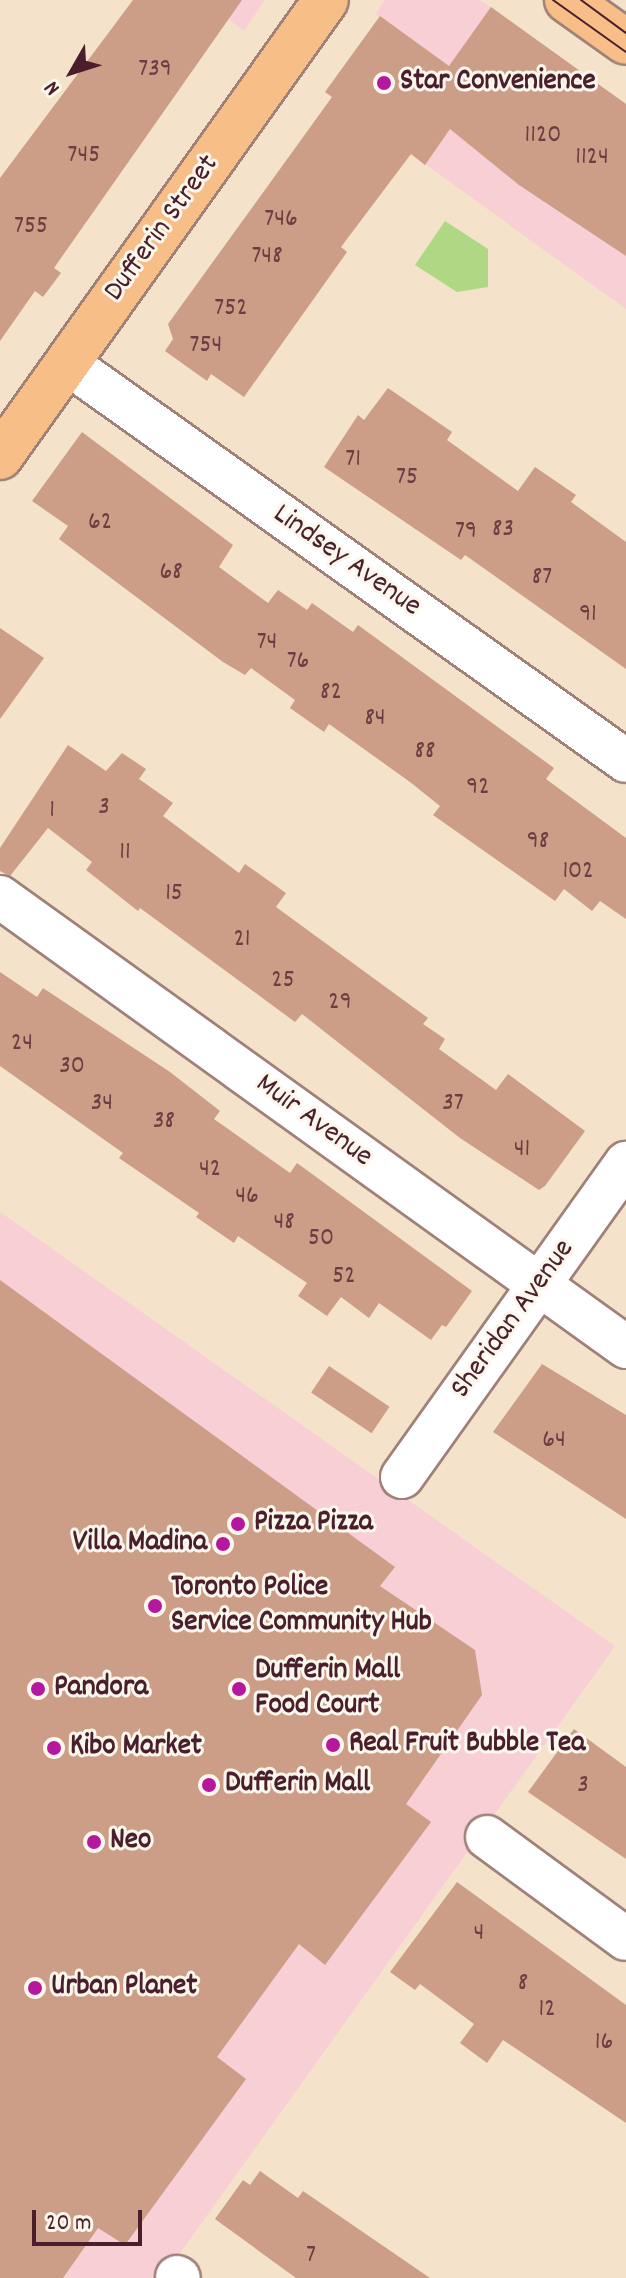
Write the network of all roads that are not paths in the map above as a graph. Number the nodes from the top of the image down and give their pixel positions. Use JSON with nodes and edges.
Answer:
{"nodes":[{"id":1,"x":326,"y":0,"type":"edge"},
{"id":2,"x":567,"y":0,"type":"edge"},
{"id":3,"x":626,"y":42,"type":"edge"},
{"id":4,"x":67,"y":363,"type":"junction"},
{"id":5,"x":6,"y":435,"type":"edge"},
{"id":6,"x":626,"y":761,"type":"edge"},
{"id":7,"x":0,"y":897,"type":"edge"},
{"id":8,"x":626,"y":1163,"type":"edge"},
{"id":9,"x":538,"y":1286,"type":"junction"},
{"id":10,"x":626,"y":1347,"type":"edge"},
{"id":11,"x":402,"y":1477,"type":"dead end"},
{"id":12,"x":487,"y":1837,"type":"dead end"},
{"id":13,"x":626,"y":1939,"type":"edge"}],
"edges":[{"from":1,"to":4,"type":"main road","name":"Dufferin Street"},
{"from":2,"to":3,"type":"main road"},
{"from":4,"to":5,"type":"main road","name":"Dufferin Street"},
{"from":4,"to":6,"type":"street","name":"Lindsey Avenue"},
{"from":7,"to":9,"type":"street","name":"Muir Avenue"},
{"from":8,"to":9,"type":"street","name":"Sheridan Avenue"},
{"from":9,"to":10,"type":"street","name":"Muir Avenue"},
{"from":9,"to":11,"type":"street","name":"Sheridan Avenue"},
{"from":12,"to":13,"type":"street"}]}
